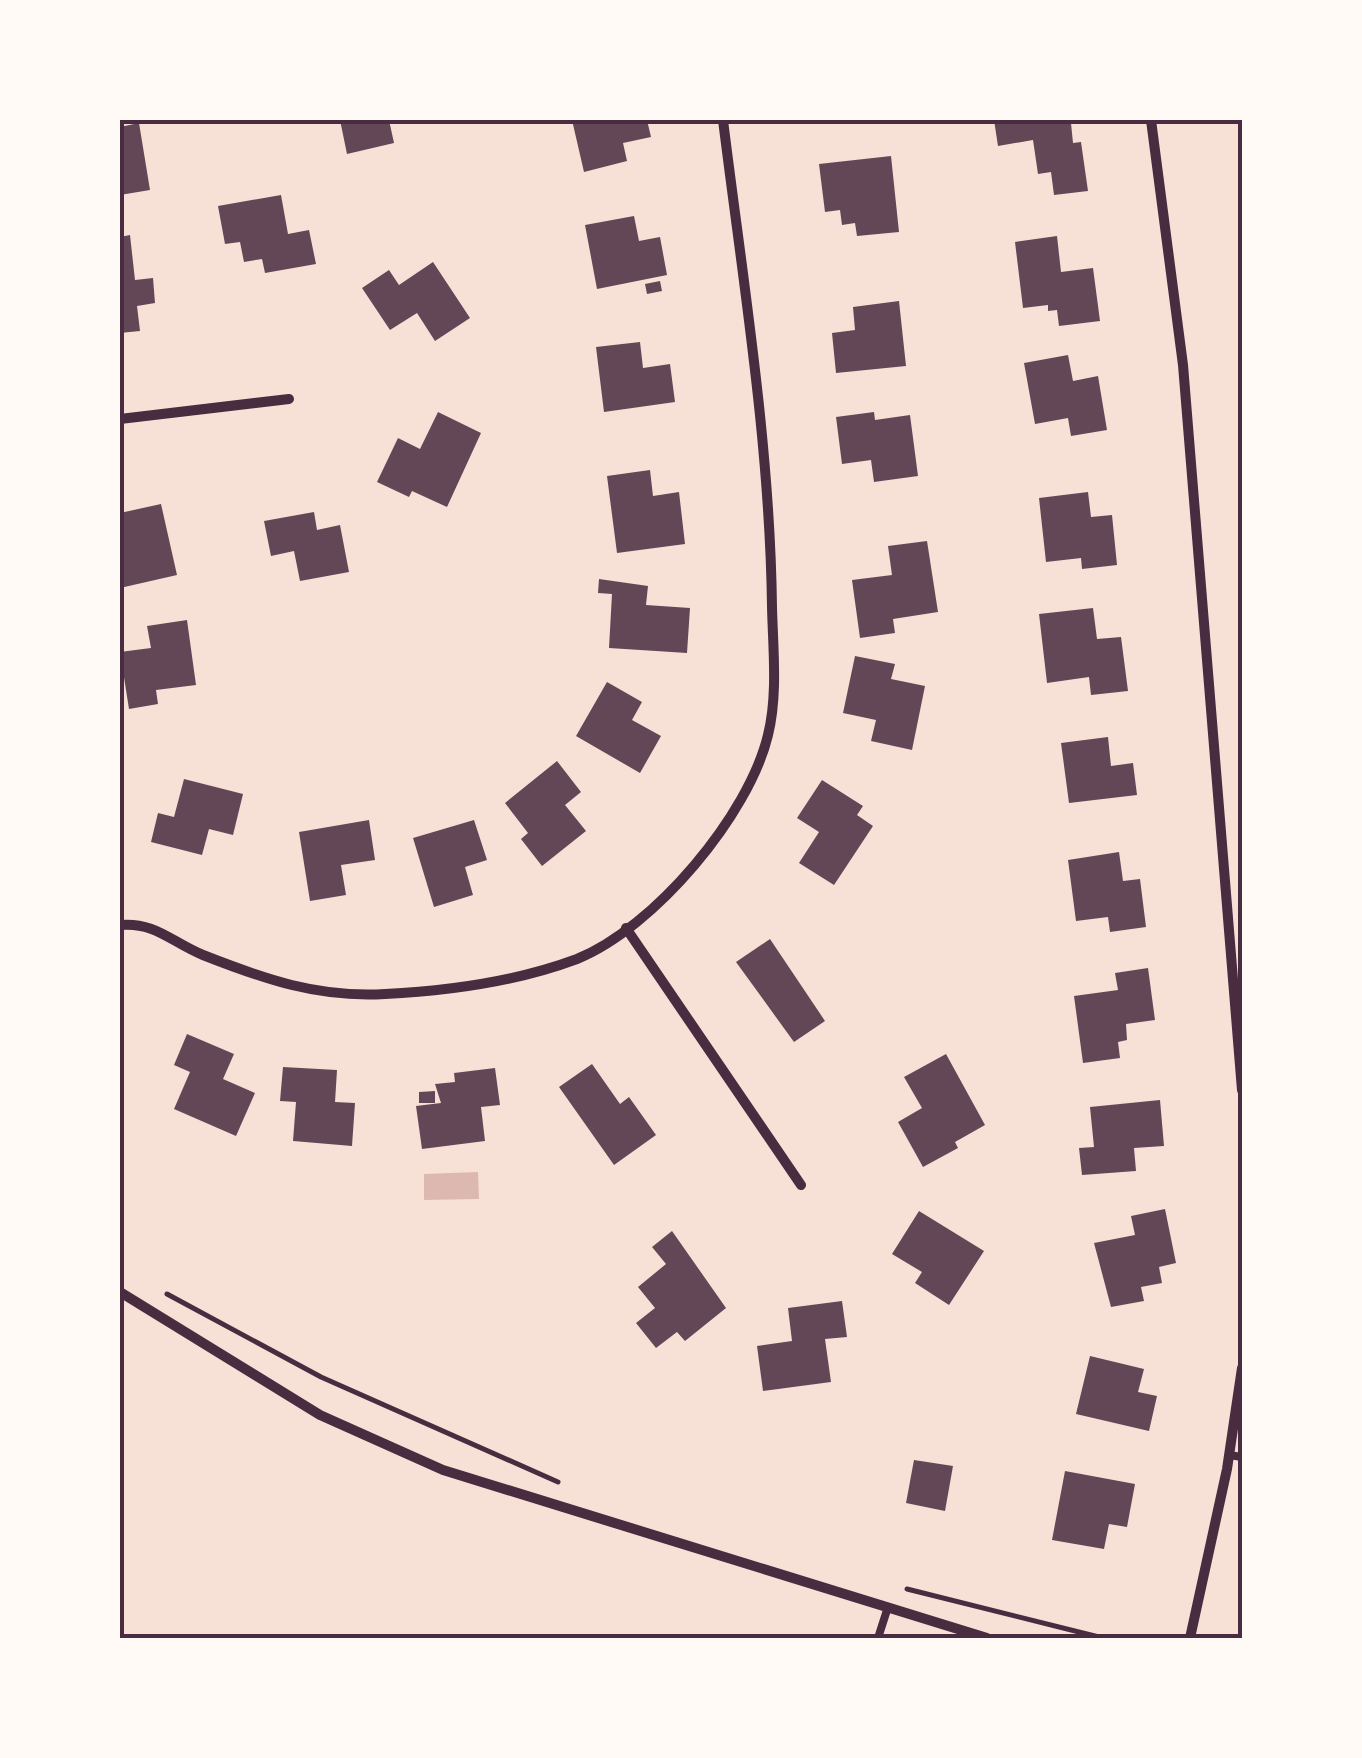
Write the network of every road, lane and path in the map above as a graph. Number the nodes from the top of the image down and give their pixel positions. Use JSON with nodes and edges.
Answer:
{"nodes":[{"id":1,"x":722,"y":120,"type":"edge"},
{"id":2,"x":1151,"y":120,"type":"edge"},
{"id":3,"x":289,"y":400,"type":"dead end"},
{"id":4,"x":120,"y":419,"type":"edge"},
{"id":5,"x":120,"y":924,"type":"edge"},
{"id":6,"x":626,"y":928,"type":"junction"},
{"id":7,"x":1242,"y":1090,"type":"edge"},
{"id":8,"x":802,"y":1184,"type":"dead end"},
{"id":9,"x":152,"y":1285,"type":"dead end"},
{"id":10,"x":120,"y":1292,"type":"edge"},
{"id":11,"x":1242,"y":1368,"type":"edge"},
{"id":12,"x":1229,"y":1455,"type":"junction"},
{"id":13,"x":1242,"y":1457,"type":"edge"},
{"id":14,"x":574,"y":1489,"type":"dead end"},
{"id":15,"x":901,"y":1588,"type":"dead end"},
{"id":16,"x":887,"y":1610,"type":"junction"},
{"id":17,"x":878,"y":1638,"type":"edge"},
{"id":18,"x":987,"y":1638,"type":"edge"},
{"id":19,"x":1103,"y":1638,"type":"edge"},
{"id":20,"x":1190,"y":1638,"type":"edge"}],
"edges":[{"from":1,"to":6,"type":"street"},
{"from":2,"to":7,"type":"street"},
{"from":3,"to":4,"type":"street"},
{"from":5,"to":6,"type":"street"},
{"from":6,"to":8,"type":"street"},
{"from":9,"to":14,"type":"path"},
{"from":10,"to":16,"type":"street"},
{"from":11,"to":12,"type":"street"},
{"from":12,"to":13,"type":"lane"},
{"from":12,"to":20,"type":"street"},
{"from":15,"to":19,"type":"path"},
{"from":16,"to":17,"type":"lane"},
{"from":16,"to":18,"type":"street"}]}
